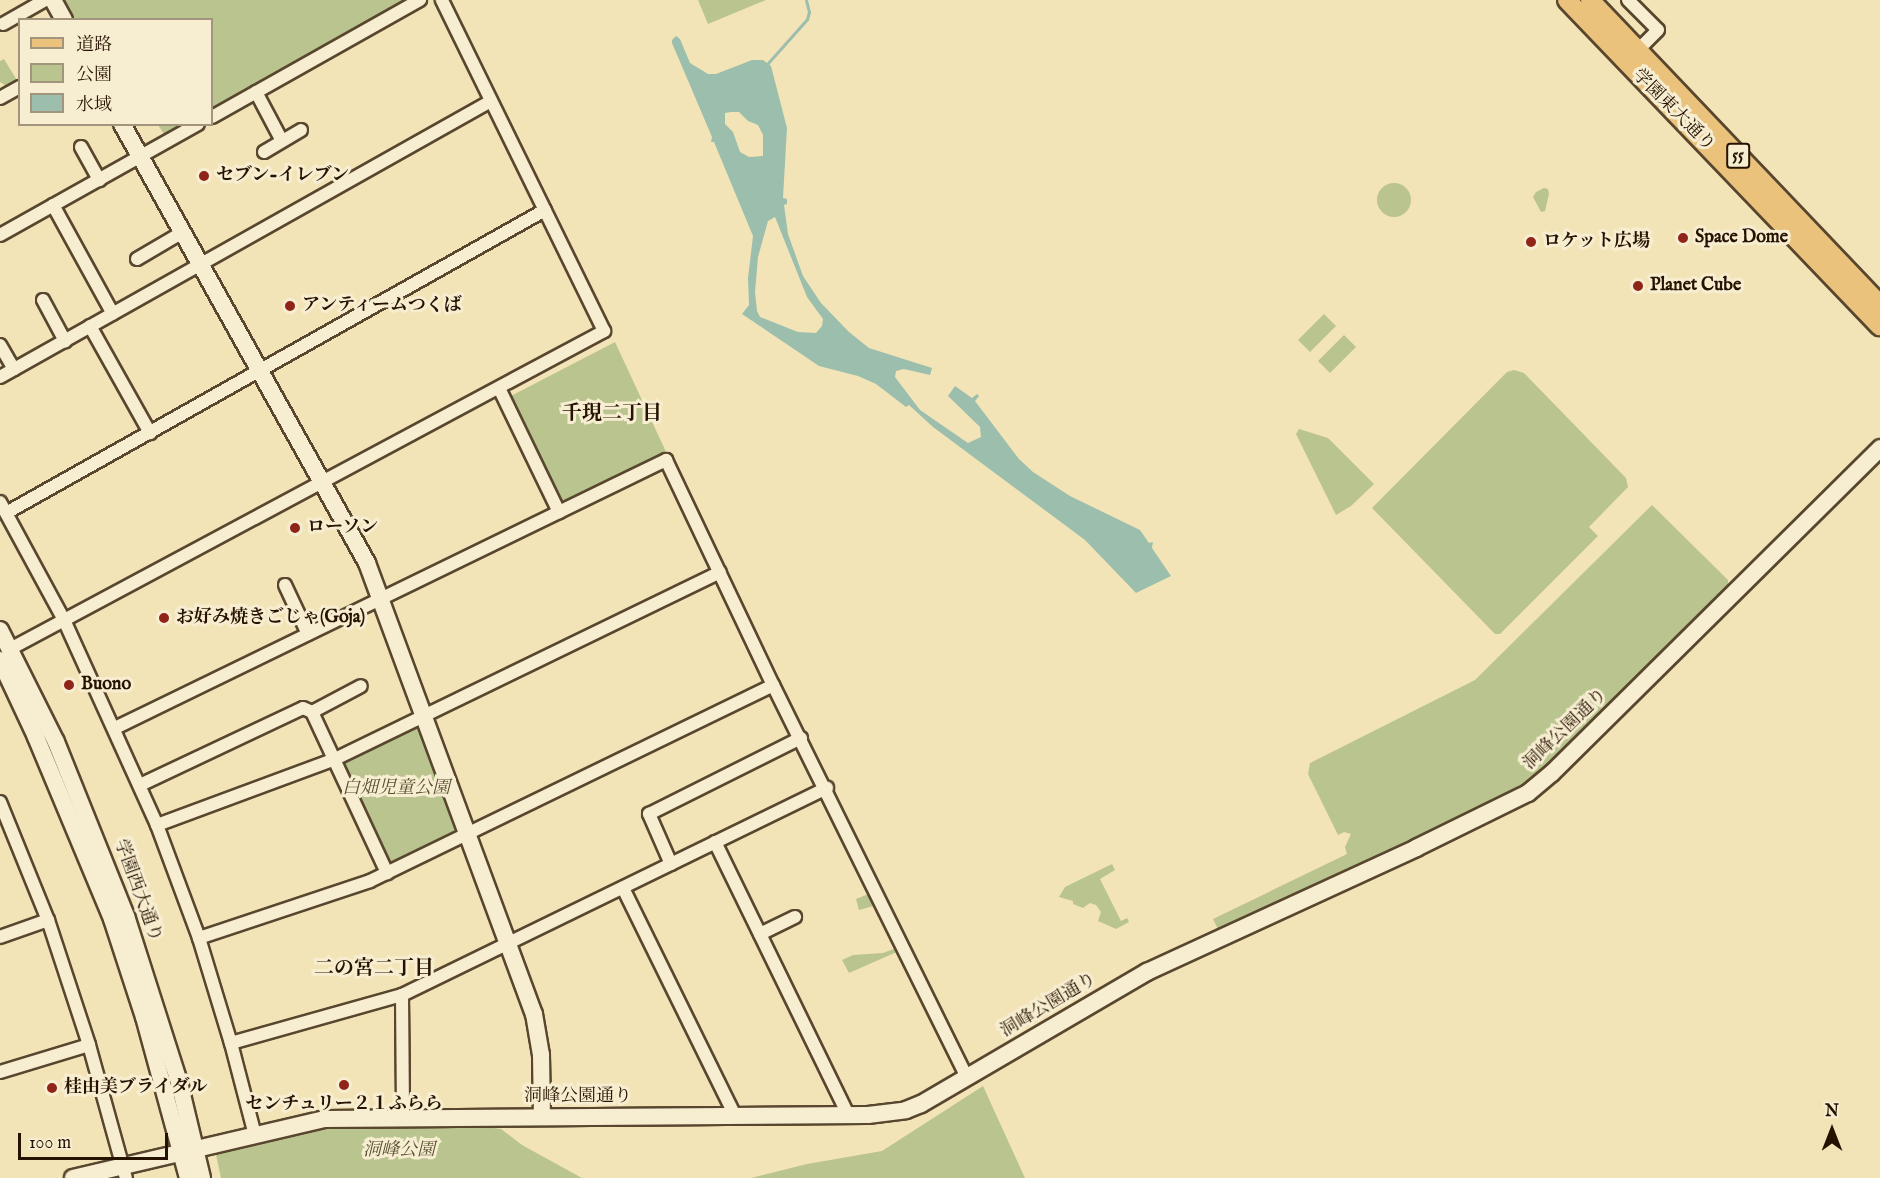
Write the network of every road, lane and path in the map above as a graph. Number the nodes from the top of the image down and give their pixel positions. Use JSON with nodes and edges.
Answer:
{"nodes":[{"id":1,"x":45,"y":0,"type":"edge"},
{"id":2,"x":53,"y":0,"type":"edge"},
{"id":3,"x":420,"y":0,"type":"edge"},
{"id":4,"x":442,"y":0,"type":"edge"},
{"id":5,"x":1567,"y":0,"type":"edge"},
{"id":6,"x":1590,"y":0,"type":"edge"},
{"id":7,"x":1628,"y":0,"type":"edge"},
{"id":8,"x":63,"y":18,"type":"edge"},
{"id":9,"x":3,"y":24,"type":"dead end"},
{"id":10,"x":1631,"y":57,"type":"junction"},
{"id":11,"x":18,"y":88,"type":"edge"},
{"id":12,"x":256,"y":92,"type":"junction"},
{"id":13,"x":0,"y":98,"type":"edge"},
{"id":14,"x":491,"y":101,"type":"junction"},
{"id":15,"x":213,"y":116,"type":"edge"},
{"id":16,"x":124,"y":126,"type":"edge"},
{"id":17,"x":195,"y":126,"type":"edge"},
{"id":18,"x":301,"y":130,"type":"dead end"},
{"id":19,"x":282,"y":141,"type":"junction"},
{"id":20,"x":81,"y":147,"type":"dead end"},
{"id":21,"x":264,"y":152,"type":"dead end"},
{"id":22,"x":141,"y":157,"type":"junction"},
{"id":23,"x":99,"y":180,"type":"junction"},
{"id":24,"x":53,"y":206,"type":"junction"},
{"id":25,"x":545,"y":210,"type":"junction"},
{"id":26,"x":183,"y":232,"type":"junction"},
{"id":27,"x":0,"y":235,"type":"edge"},
{"id":28,"x":137,"y":259,"type":"dead end"},
{"id":29,"x":201,"y":264,"type":"junction"},
{"id":30,"x":42,"y":300,"type":"dead end"},
{"id":31,"x":1880,"y":304,"type":"edge"},
{"id":32,"x":113,"y":314,"type":"junction"},
{"id":33,"x":90,"y":326,"type":"junction"},
{"id":34,"x":1880,"y":326,"type":"edge"},
{"id":35,"x":65,"y":341,"type":"junction"},
{"id":36,"x":0,"y":345,"type":"edge"},
{"id":37,"x":14,"y":369,"type":"junction"},
{"id":38,"x":261,"y":370,"type":"junction"},
{"id":39,"x":0,"y":377,"type":"edge"},
{"id":40,"x":499,"y":388,"type":"junction"},
{"id":41,"x":150,"y":433,"type":"junction"},
{"id":42,"x":1880,"y":448,"type":"edge"},
{"id":43,"x":324,"y":482,"type":"junction"},
{"id":44,"x":3,"y":508,"type":"edge"},
{"id":45,"x":559,"y":512,"type":"junction"},
{"id":46,"x":720,"y":572,"type":"junction"},
{"id":47,"x":285,"y":585,"type":"dead end"},
{"id":48,"x":380,"y":599,"type":"junction"},
{"id":49,"x":64,"y":620,"type":"junction"},
{"id":50,"x":0,"y":630,"type":"edge"},
{"id":51,"x":308,"y":634,"type":"junction"},
{"id":52,"x":3,"y":654,"type":"edge"},
{"id":53,"x":773,"y":685,"type":"junction"},
{"id":54,"x":362,"y":686,"type":"dead end"},
{"id":55,"x":312,"y":712,"type":"junction"},
{"id":56,"x":424,"y":716,"type":"junction"},
{"id":57,"x":115,"y":728,"type":"junction"},
{"id":58,"x":801,"y":738,"type":"junction"},
{"id":59,"x":333,"y":760,"type":"junction"},
{"id":60,"x":140,"y":784,"type":"junction"},
{"id":61,"x":827,"y":788,"type":"junction"},
{"id":62,"x":0,"y":802,"type":"edge"},
{"id":63,"x":157,"y":825,"type":"junction"},
{"id":64,"x":469,"y":834,"type":"junction"},
{"id":65,"x":715,"y":842,"type":"junction"},
{"id":66,"x":671,"y":864,"type":"junction"},
{"id":67,"x":387,"y":873,"type":"junction"},
{"id":68,"x":623,"y":888,"type":"junction"},
{"id":69,"x":795,"y":917,"type":"dead end"},
{"id":70,"x":48,"y":920,"type":"junction"},
{"id":71,"x":760,"y":934,"type":"junction"},
{"id":72,"x":0,"y":938,"type":"edge"},
{"id":73,"x":198,"y":938,"type":"junction"},
{"id":74,"x":510,"y":943,"type":"junction"},
{"id":75,"x":402,"y":995,"type":"junction"},
{"id":76,"x":231,"y":1043,"type":"junction"},
{"id":77,"x":89,"y":1045,"type":"junction"},
{"id":78,"x":0,"y":1072,"type":"edge"},
{"id":79,"x":967,"y":1078,"type":"junction"},
{"id":80,"x":848,"y":1115,"type":"junction"},
{"id":81,"x":735,"y":1116,"type":"junction"},
{"id":82,"x":542,"y":1117,"type":"junction"},
{"id":83,"x":403,"y":1118,"type":"junction"},
{"id":84,"x":255,"y":1135,"type":"junction"},
{"id":85,"x":189,"y":1150,"type":"junction"},
{"id":86,"x":124,"y":1172,"type":"edge"},
{"id":87,"x":73,"y":1178,"type":"edge"},
{"id":88,"x":188,"y":1178,"type":"edge"},
{"id":89,"x":202,"y":1178,"type":"edge"}],
"edges":[{"from":1,"to":9,"type":"street"},
{"from":2,"to":8,"type":"street"},
{"from":3,"to":12,"type":"street"},
{"from":4,"to":14,"type":"street"},
{"from":5,"to":10,"type":"main road","name":"学園東大通り","number":"55"},
{"from":6,"to":10,"type":"main road","name":"学園東大通り","number":"55"},
{"from":7,"to":10,"type":"street"},
{"from":10,"to":31,"type":"main road","name":"学園東大通り","number":"55"},
{"from":10,"to":34,"type":"main road","name":"学園東大通り","number":"55"},
{"from":11,"to":13,"type":"street"},
{"from":12,"to":15,"type":"street"},
{"from":12,"to":19,"type":"street"},
{"from":14,"to":25,"type":"street"},
{"from":14,"to":29,"type":"street"},
{"from":16,"to":22,"type":"street"},
{"from":17,"to":22,"type":"street"},
{"from":18,"to":19,"type":"street"},
{"from":19,"to":21,"type":"street"},
{"from":20,"to":23,"type":"street"},
{"from":22,"to":23,"type":"street"},
{"from":22,"to":26,"type":"street"},
{"from":23,"to":24,"type":"street"},
{"from":24,"to":27,"type":"street"},
{"from":24,"to":32,"type":"street"},
{"from":25,"to":38,"type":"street"},
{"from":25,"to":40,"type":"street"},
{"from":26,"to":28,"type":"street"},
{"from":26,"to":29,"type":"street"},
{"from":29,"to":32,"type":"street"},
{"from":29,"to":38,"type":"street"},
{"from":30,"to":35,"type":"street"},
{"from":32,"to":33,"type":"street"},
{"from":33,"to":35,"type":"street"},
{"from":33,"to":41,"type":"street"},
{"from":35,"to":37,"type":"street"},
{"from":36,"to":37,"type":"street"},
{"from":37,"to":39,"type":"street"},
{"from":38,"to":41,"type":"street"},
{"from":38,"to":43,"type":"street"},
{"from":40,"to":43,"type":"street"},
{"from":40,"to":45,"type":"street"},
{"from":41,"to":44,"type":"street"},
{"from":42,"to":79,"type":"street","name":"洞峰公園通り"},
{"from":43,"to":48,"type":"street"},
{"from":43,"to":49,"type":"street"},
{"from":44,"to":49,"type":"street"},
{"from":45,"to":46,"type":"street"},
{"from":45,"to":48,"type":"street"},
{"from":46,"to":53,"type":"street"},
{"from":46,"to":56,"type":"street"},
{"from":47,"to":51,"type":"street"},
{"from":48,"to":51,"type":"street"},
{"from":48,"to":56,"type":"street"},
{"from":49,"to":52,"type":"street"},
{"from":49,"to":57,"type":"street"},
{"from":50,"to":52,"type":"street","name":"学園西大通り"},
{"from":51,"to":57,"type":"street"},
{"from":52,"to":85,"type":"street","name":"学園西大通り"},
{"from":53,"to":58,"type":"street"},
{"from":53,"to":64,"type":"street"},
{"from":54,"to":55,"type":"street"},
{"from":55,"to":59,"type":"street"},
{"from":55,"to":60,"type":"street"},
{"from":56,"to":59,"type":"street"},
{"from":56,"to":64,"type":"street"},
{"from":57,"to":60,"type":"street"},
{"from":58,"to":61,"type":"street"},
{"from":58,"to":66,"type":"street"},
{"from":59,"to":63,"type":"street"},
{"from":59,"to":67,"type":"street"},
{"from":60,"to":63,"type":"street"},
{"from":61,"to":65,"type":"street"},
{"from":61,"to":79,"type":"street"},
{"from":62,"to":70,"type":"street"},
{"from":63,"to":73,"type":"street"},
{"from":64,"to":67,"type":"street"},
{"from":64,"to":74,"type":"street"},
{"from":65,"to":66,"type":"street"},
{"from":65,"to":71,"type":"street"},
{"from":66,"to":68,"type":"street"},
{"from":67,"to":73,"type":"street"},
{"from":68,"to":74,"type":"street"},
{"from":68,"to":81,"type":"street"},
{"from":69,"to":71,"type":"street"},
{"from":70,"to":72,"type":"street"},
{"from":70,"to":77,"type":"street"},
{"from":71,"to":80,"type":"street"},
{"from":73,"to":76,"type":"street"},
{"from":74,"to":75,"type":"street"},
{"from":74,"to":82,"type":"street"},
{"from":75,"to":76,"type":"street"},
{"from":75,"to":83,"type":"street"},
{"from":76,"to":84,"type":"street"},
{"from":77,"to":78,"type":"street"},
{"from":77,"to":86,"type":"street"},
{"from":79,"to":80,"type":"street","name":"洞峰公園通り"},
{"from":80,"to":81,"type":"street","name":"洞峰公園通り"},
{"from":81,"to":82,"type":"street","name":"洞峰公園通り"},
{"from":82,"to":83,"type":"street","name":"洞峰公園通り"},
{"from":83,"to":84,"type":"street","name":"洞峰公園通り"},
{"from":84,"to":85,"type":"street","name":"洞峰公園通り"},
{"from":85,"to":86,"type":"street","name":"洞峰公園通り"},
{"from":85,"to":88,"type":"street","name":"学園西大通り"},
{"from":85,"to":89,"type":"street","name":"学園西大通り"},
{"from":86,"to":87,"type":"street","name":"洞峰公園通り"}]}
